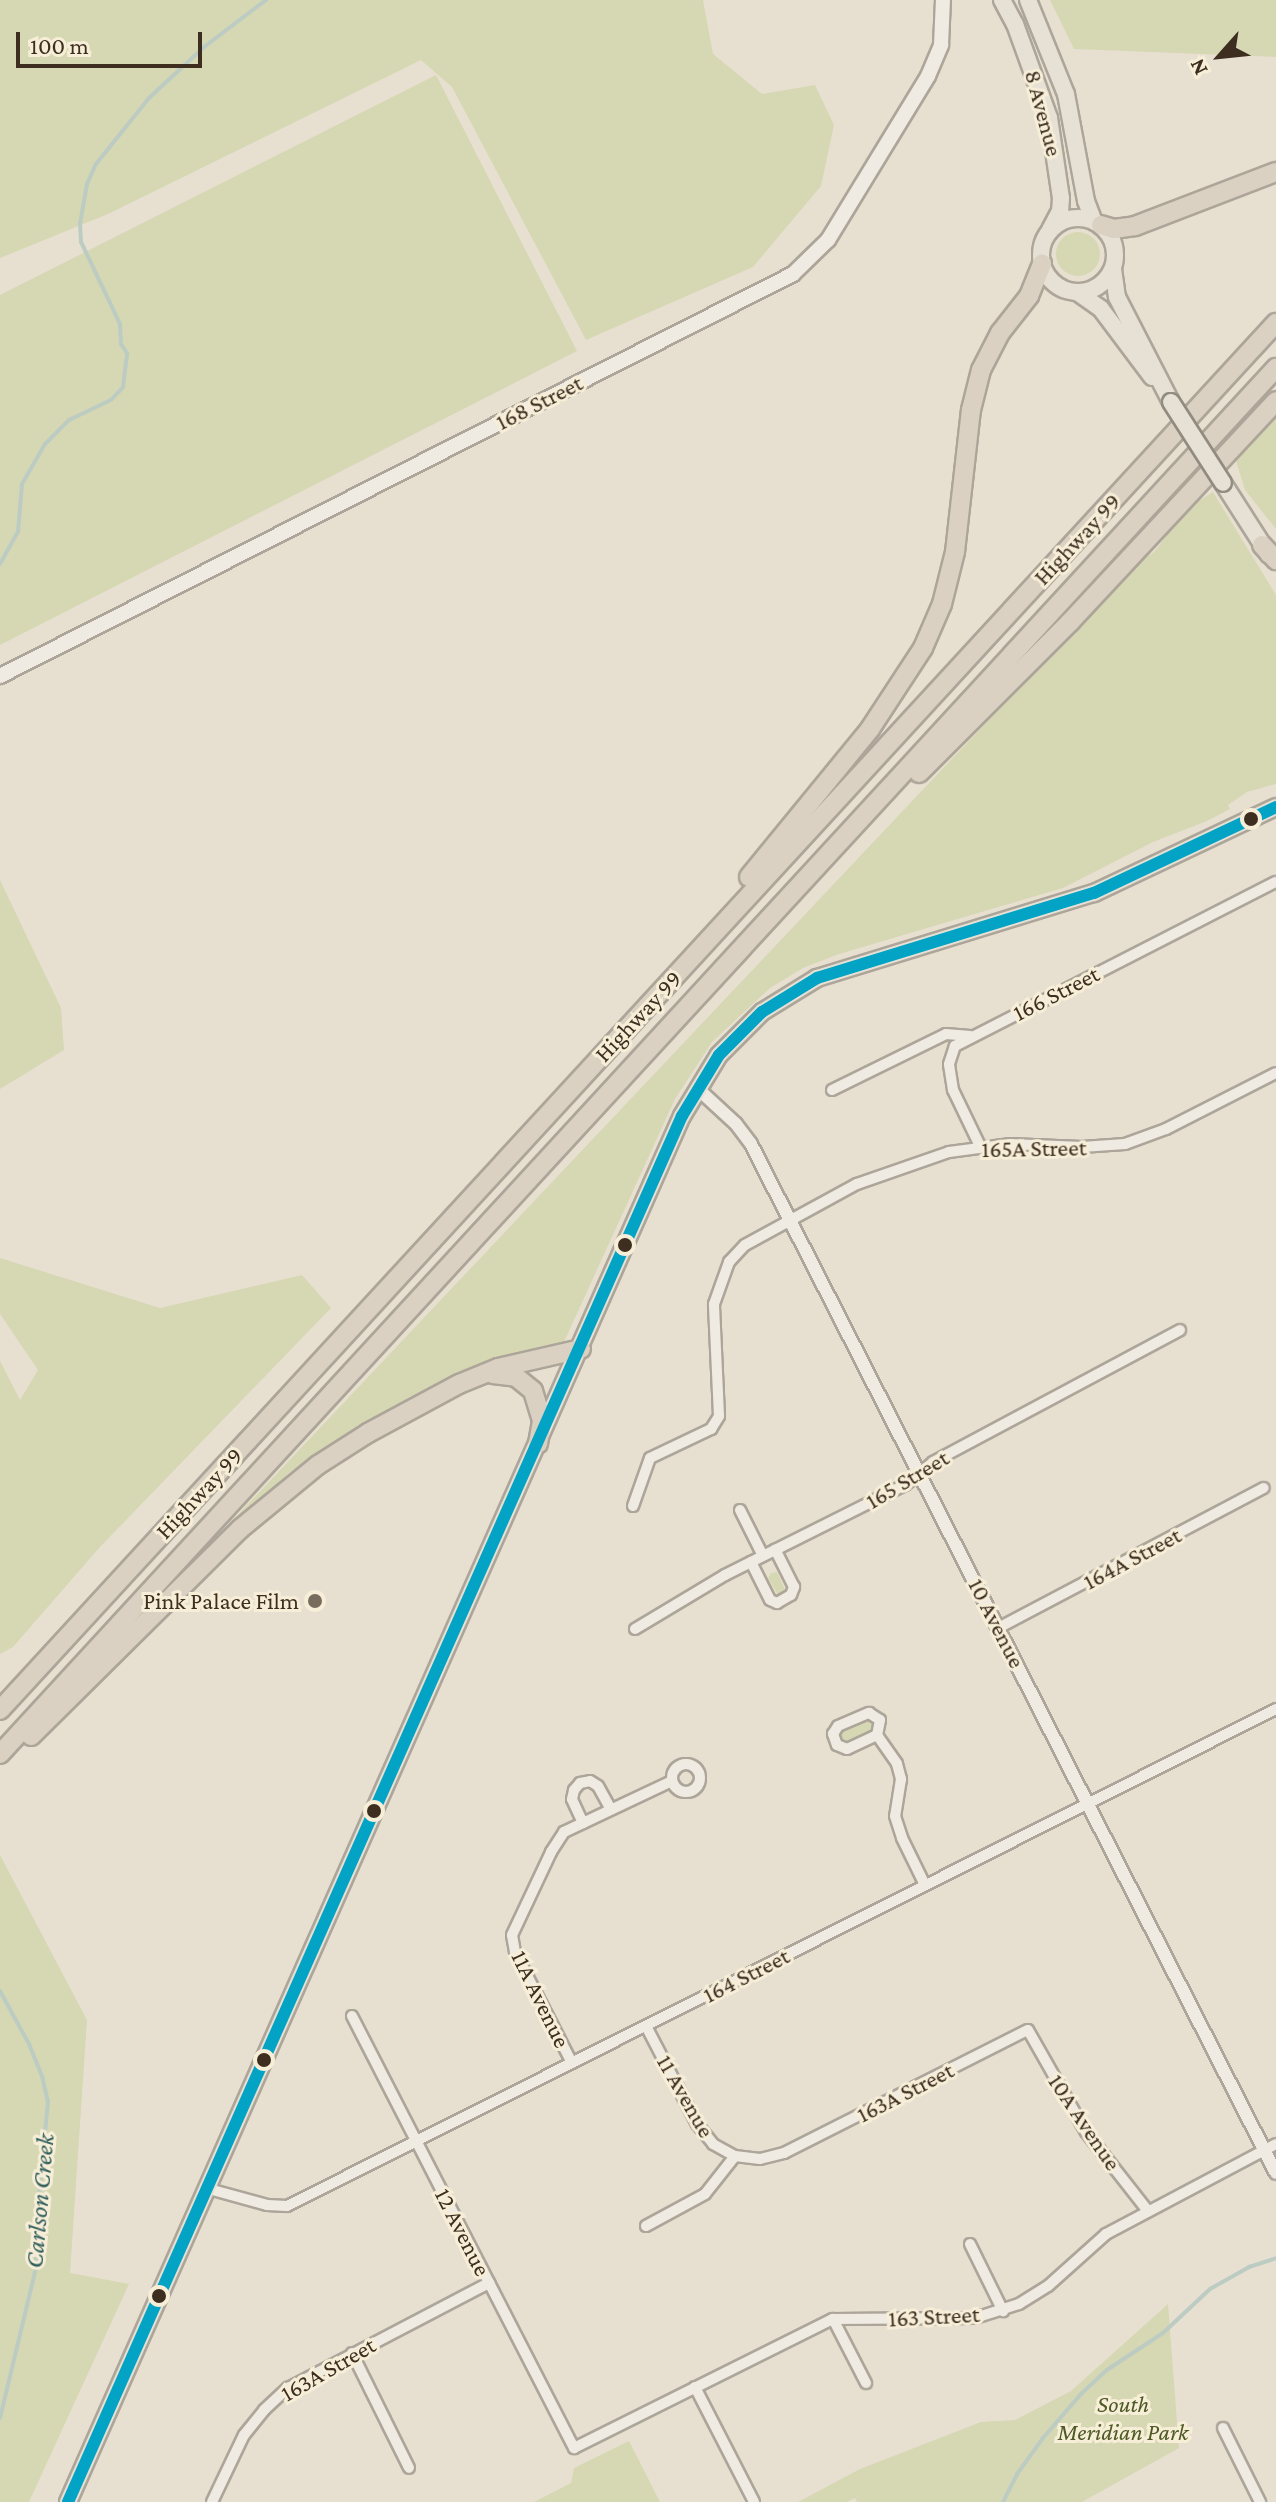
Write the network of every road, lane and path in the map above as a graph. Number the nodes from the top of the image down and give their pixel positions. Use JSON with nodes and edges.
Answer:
{"nodes":[{"id":1,"x":943,"y":0,"type":"edge"},
{"id":2,"x":1002,"y":0,"type":"edge"},
{"id":3,"x":1028,"y":0,"type":"edge"},
{"id":4,"x":1276,"y":172,"type":"edge"},
{"id":5,"x":1098,"y":224,"type":"junction"},
{"id":6,"x":1050,"y":230,"type":"junction"},
{"id":7,"x":1042,"y":264,"type":"junction"},
{"id":8,"x":1113,"y":267,"type":"junction"},
{"id":9,"x":1077,"y":292,"type":"junction"},
{"id":10,"x":1276,"y":323,"type":"edge"},
{"id":11,"x":1276,"y":368,"type":"edge"},
{"id":12,"x":1276,"y":401,"type":"edge"},
{"id":13,"x":1171,"y":402,"type":"junction"},
{"id":14,"x":1262,"y":545,"type":"junction"},
{"id":15,"x":1276,"y":560,"type":"edge"},
{"id":16,"x":1276,"y":567,"type":"edge"},
{"id":17,"x":0,"y":676,"type":"edge"},
{"id":18,"x":1275,"y":807,"type":"edge"},
{"id":19,"x":1276,"y":882,"type":"edge"},
{"id":20,"x":692,"y":1003,"type":"junction"},
{"id":21,"x":970,"y":1036,"type":"junction"},
{"id":22,"x":602,"y":1054,"type":"junction"},
{"id":23,"x":1276,"y":1073,"type":"edge"},
{"id":24,"x":697,"y":1088,"type":"junction"},
{"id":25,"x":832,"y":1090,"type":"dead end"},
{"id":26,"x":980,"y":1146,"type":"junction"},
{"id":27,"x":790,"y":1219,"type":"junction"},
{"id":28,"x":1180,"y":1330,"type":"dead end"},
{"id":29,"x":581,"y":1349,"type":"junction"},
{"id":30,"x":459,"y":1384,"type":"junction"},
{"id":31,"x":538,"y":1444,"type":"junction"},
{"id":32,"x":920,"y":1473,"type":"junction"},
{"id":33,"x":1264,"y":1488,"type":"dead end"},
{"id":34,"x":633,"y":1506,"type":"dead end"},
{"id":35,"x":740,"y":1510,"type":"dead end"},
{"id":36,"x":775,"y":1549,"type":"junction"},
{"id":37,"x":763,"y":1556,"type":"junction"},
{"id":38,"x":751,"y":1562,"type":"junction"},
{"id":39,"x":1000,"y":1627,"type":"junction"},
{"id":40,"x":635,"y":1629,"type":"dead end"},
{"id":41,"x":1276,"y":1709,"type":"edge"},
{"id":42,"x":0,"y":1710,"type":"edge"},
{"id":43,"x":877,"y":1735,"type":"junction"},
{"id":44,"x":0,"y":1754,"type":"edge"},
{"id":45,"x":0,"y":1766,"type":"edge"},
{"id":46,"x":672,"y":1781,"type":"dead end"},
{"id":47,"x":1090,"y":1803,"type":"junction"},
{"id":48,"x":611,"y":1809,"type":"junction"},
{"id":49,"x":583,"y":1823,"type":"junction"},
{"id":50,"x":925,"y":1885,"type":"junction"},
{"id":51,"x":352,"y":2016,"type":"dead end"},
{"id":52,"x":646,"y":2026,"type":"junction"},
{"id":53,"x":1028,"y":2030,"type":"joint"},
{"id":54,"x":572,"y":2063,"type":"junction"},
{"id":55,"x":417,"y":2142,"type":"junction"},
{"id":56,"x":1271,"y":2148,"type":"edge"},
{"id":57,"x":735,"y":2156,"type":"junction"},
{"id":58,"x":1276,"y":2173,"type":"edge"},
{"id":59,"x":209,"y":2189,"type":"junction"},
{"id":60,"x":1148,"y":2211,"type":"junction"},
{"id":61,"x":646,"y":2226,"type":"dead end"},
{"id":62,"x":970,"y":2244,"type":"dead end"},
{"id":63,"x":489,"y":2283,"type":"junction"},
{"id":64,"x":1003,"y":2311,"type":"junction"},
{"id":65,"x":833,"y":2319,"type":"junction"},
{"id":66,"x":352,"y":2353,"type":"junction"},
{"id":67,"x":866,"y":2383,"type":"dead end"},
{"id":68,"x":695,"y":2387,"type":"junction"},
{"id":69,"x":1223,"y":2428,"type":"dead end"},
{"id":70,"x":574,"y":2448,"type":"joint"},
{"id":71,"x":409,"y":2468,"type":"dead end"},
{"id":72,"x":68,"y":2502,"type":"edge"},
{"id":73,"x":212,"y":2502,"type":"edge"},
{"id":74,"x":754,"y":2502,"type":"edge"},
{"id":75,"x":1260,"y":2502,"type":"edge"}],
"edges":[{"from":1,"to":17,"type":"main road","name":"168 Street"},
{"from":2,"to":6,"type":"main road","name":"8 Avenue"},
{"from":3,"to":5,"type":"main road","name":"8 Avenue"},
{"from":4,"to":5,"type":"highway"},
{"from":5,"to":6,"type":"main road"},
{"from":5,"to":8,"type":"main road"},
{"from":6,"to":7,"type":"main road"},
{"from":7,"to":9,"type":"main road"},
{"from":7,"to":22,"type":"highway"},
{"from":8,"to":9,"type":"main road"},
{"from":8,"to":13,"type":"main road"},
{"from":9,"to":13,"type":"main road"},
{"from":10,"to":22,"type":"highway","name":"Highway 99"},
{"from":11,"to":20,"type":"highway","name":"Highway 99"},
{"from":12,"to":20,"type":"highway"},
{"from":13,"to":14,"type":"main road","bridge":true},
{"from":14,"to":15,"type":"highway"},
{"from":14,"to":16,"type":"main road"},
{"from":18,"to":24,"type":"main road"},
{"from":19,"to":21,"type":"street","name":"166 Street"},
{"from":20,"to":44,"type":"highway","name":"Highway 99"},
{"from":21,"to":25,"type":"street","name":"166 Street"},
{"from":21,"to":26,"type":"street"},
{"from":22,"to":42,"type":"highway","name":"Highway 99"},
{"from":23,"to":26,"type":"street","name":"165A Street"},
{"from":24,"to":27,"type":"street","name":"10 Avenue"},
{"from":24,"to":29,"type":"main road"},
{"from":26,"to":27,"type":"street","name":"165A Street"},
{"from":27,"to":32,"type":"street","name":"10 Avenue"},
{"from":27,"to":34,"type":"street","name":"165A Street"},
{"from":28,"to":32,"type":"street","name":"165 Street"},
{"from":29,"to":30,"type":"highway"},
{"from":29,"to":31,"type":"main road"},
{"from":30,"to":31,"type":"highway"},
{"from":30,"to":45,"type":"highway"},
{"from":31,"to":59,"type":"main road"},
{"from":32,"to":36,"type":"street","name":"165 Street"},
{"from":32,"to":39,"type":"street","name":"10 Avenue"},
{"from":33,"to":39,"type":"street","name":"164A Street"},
{"from":35,"to":37,"type":"street"},
{"from":36,"to":37,"type":"street","name":"165 Street"},
{"from":36,"to":38,"type":"street"},
{"from":37,"to":38,"type":"street","name":"165 Street"},
{"from":38,"to":40,"type":"street","name":"165 Street"},
{"from":39,"to":47,"type":"street","name":"10 Avenue"},
{"from":41,"to":47,"type":"street","name":"164 Street"},
{"from":43,"to":43,"type":"street"},
{"from":43,"to":50,"type":"street"},
{"from":46,"to":48,"type":"street"},
{"from":47,"to":50,"type":"street","name":"164 Street"},
{"from":47,"to":56,"type":"street","name":"10 Avenue"},
{"from":48,"to":49,"type":"street"},
{"from":48,"to":49,"type":"street"},
{"from":49,"to":54,"type":"street","name":"11A Avenue"},
{"from":50,"to":52,"type":"street","name":"164 Street"},
{"from":51,"to":55,"type":"street","name":"12 Avenue"},
{"from":52,"to":54,"type":"street","name":"164 Street"},
{"from":52,"to":57,"type":"street","name":"11 Avenue"},
{"from":53,"to":57,"type":"street","name":"163A Street"},
{"from":53,"to":60,"type":"street","name":"10A Avenue"},
{"from":54,"to":55,"type":"street","name":"164 Street"},
{"from":55,"to":59,"type":"street","name":"164 Street"},
{"from":55,"to":63,"type":"street","name":"12 Avenue"},
{"from":56,"to":58,"type":"street","name":"10 Avenue"},
{"from":56,"to":60,"type":"street","name":"163 Street"},
{"from":57,"to":61,"type":"street"},
{"from":59,"to":72,"type":"main road"},
{"from":60,"to":64,"type":"street","name":"163 Street"},
{"from":62,"to":64,"type":"street"},
{"from":63,"to":66,"type":"street","name":"163A Street"},
{"from":63,"to":70,"type":"street","name":"12 Avenue"},
{"from":64,"to":65,"type":"street","name":"163 Street"},
{"from":65,"to":67,"type":"street"},
{"from":65,"to":68,"type":"street","name":"163 Street"},
{"from":66,"to":71,"type":"street"},
{"from":66,"to":73,"type":"street","name":"163A Street"},
{"from":68,"to":70,"type":"street","name":"163 Street"},
{"from":68,"to":74,"type":"street"},
{"from":69,"to":75,"type":"street"}]}
